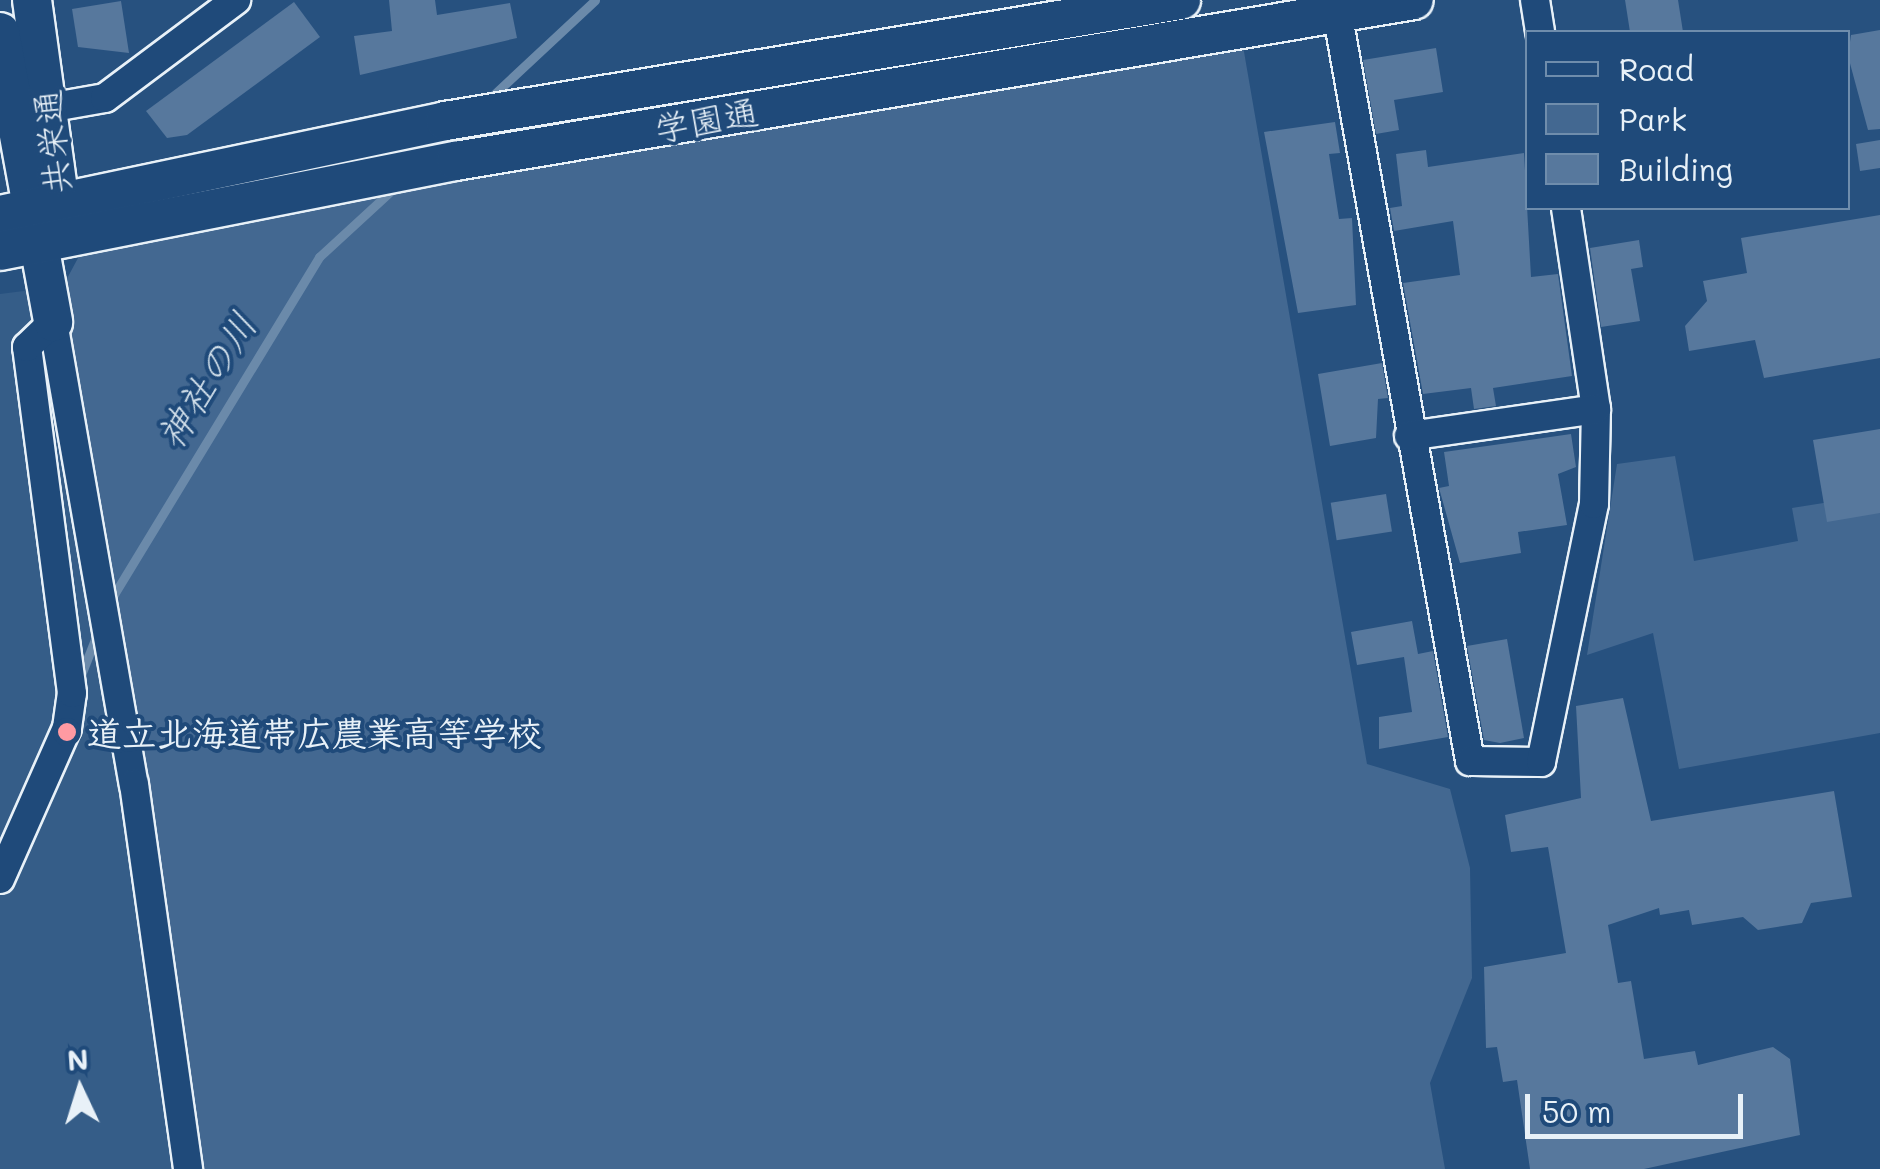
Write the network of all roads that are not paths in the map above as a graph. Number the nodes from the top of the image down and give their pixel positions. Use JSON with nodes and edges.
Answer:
{"nodes":[{"id":1,"x":32,"y":0,"type":"edge"},
{"id":2,"x":1181,"y":0,"type":"edge"},
{"id":3,"x":1414,"y":0,"type":"edge"},
{"id":4,"x":1535,"y":0,"type":"edge"},
{"id":5,"x":220,"y":5,"type":"edge"},
{"id":6,"x":1336,"y":6,"type":"edge"},
{"id":7,"x":1540,"y":30,"type":"edge"},
{"id":8,"x":0,"y":32,"type":"edge"},
{"id":9,"x":32,"y":111,"type":"junction"},
{"id":10,"x":30,"y":210,"type":"edge"},
{"id":11,"x":1566,"y":210,"type":"edge"},
{"id":12,"x":45,"y":244,"type":"junction"},
{"id":13,"x":0,"y":250,"type":"edge"},
{"id":14,"x":53,"y":322,"type":"junction"},
{"id":15,"x":1596,"y":409,"type":"junction"},
{"id":16,"x":1409,"y":436,"type":"junction"},
{"id":17,"x":0,"y":879,"type":"edge"},
{"id":18,"x":188,"y":1169,"type":"edge"}],
"edges":[{"from":1,"to":9,"type":"street","name":"共栄通"},
{"from":2,"to":10,"type":"street","name":"学園通"},
{"from":3,"to":6,"type":"street","name":"学園通"},
{"from":4,"to":7,"type":"street"},
{"from":5,"to":9,"type":"street"},
{"from":6,"to":12,"type":"street","name":"学園通"},
{"from":6,"to":16,"type":"street"},
{"from":8,"to":9,"type":"street","name":"共栄通"},
{"from":9,"to":10,"type":"street","name":"共栄通"},
{"from":10,"to":12,"type":"street","name":"共栄通"},
{"from":11,"to":15,"type":"street"},
{"from":12,"to":13,"type":"street","name":"学園通"},
{"from":12,"to":14,"type":"street","name":"共栄通"},
{"from":14,"to":17,"type":"street"},
{"from":14,"to":18,"type":"street"},
{"from":15,"to":16,"type":"street"},
{"from":15,"to":16,"type":"street"}]}
